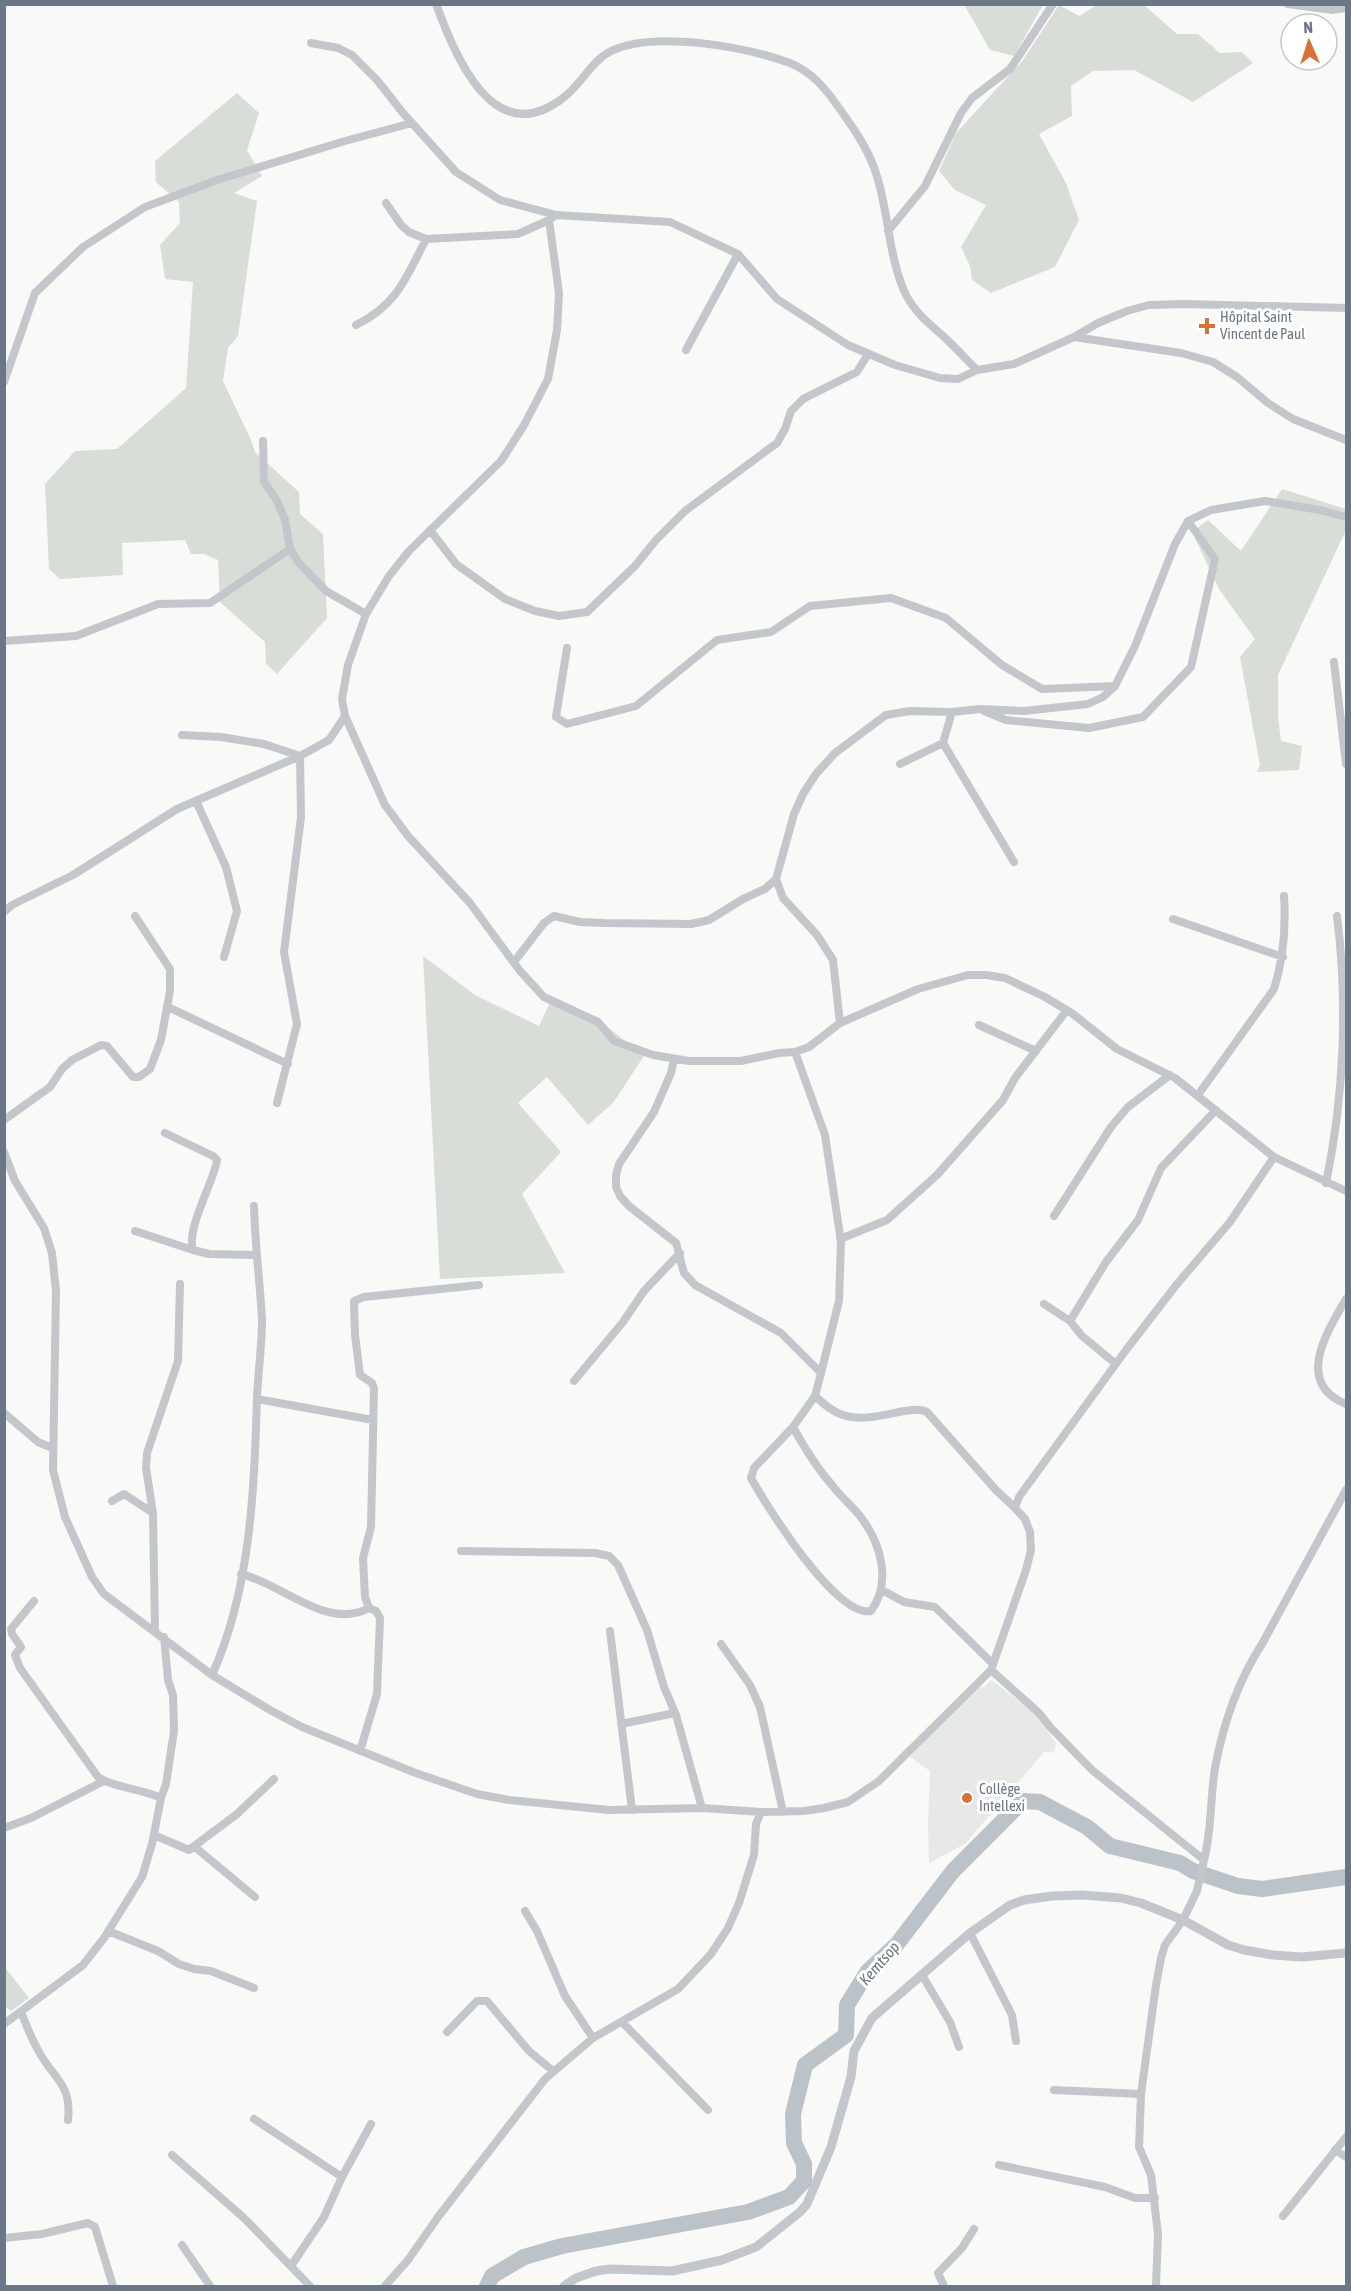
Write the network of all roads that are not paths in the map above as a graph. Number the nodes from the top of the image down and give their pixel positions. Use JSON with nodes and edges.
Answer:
{"nodes":[{"id":1,"x":436,"y":4,"type":"edge"},
{"id":2,"x":1053,"y":4,"type":"edge"},
{"id":3,"x":1288,"y":4,"type":"edge"},
{"id":4,"x":1347,"y":8,"type":"edge"},
{"id":5,"x":311,"y":44,"type":"dead end"},
{"id":6,"x":412,"y":123,"type":"junction"},
{"id":7,"x":386,"y":203,"type":"dead end"},
{"id":8,"x":552,"y":218,"type":"junction"},
{"id":9,"x":888,"y":231,"type":"junction"},
{"id":10,"x":426,"y":239,"type":"junction"},
{"id":11,"x":738,"y":254,"type":"junction"},
{"id":12,"x":1347,"y":308,"type":"edge"},
{"id":13,"x":356,"y":325,"type":"dead end"},
{"id":14,"x":1074,"y":337,"type":"junction"},
{"id":15,"x":686,"y":350,"type":"dead end"},
{"id":16,"x":868,"y":354,"type":"junction"},
{"id":17,"x":977,"y":370,"type":"junction"},
{"id":18,"x":4,"y":382,"type":"edge"},
{"id":19,"x":1347,"y":440,"type":"edge"},
{"id":20,"x":262,"y":441,"type":"dead end"},
{"id":21,"x":1347,"y":517,"type":"edge"},
{"id":22,"x":1188,"y":521,"type":"junction"},
{"id":23,"x":430,"y":530,"type":"junction"},
{"id":24,"x":290,"y":549,"type":"junction"},
{"id":25,"x":366,"y":614,"type":"junction"},
{"id":26,"x":4,"y":641,"type":"edge"},
{"id":27,"x":567,"y":648,"type":"dead end"},
{"id":28,"x":1334,"y":662,"type":"dead end"},
{"id":29,"x":1115,"y":686,"type":"junction"},
{"id":30,"x":980,"y":709,"type":"junction"},
{"id":31,"x":952,"y":712,"type":"junction"},
{"id":32,"x":345,"y":716,"type":"junction"},
{"id":33,"x":182,"y":735,"type":"dead end"},
{"id":34,"x":943,"y":743,"type":"junction"},
{"id":35,"x":300,"y":756,"type":"junction"},
{"id":36,"x":900,"y":764,"type":"dead end"},
{"id":37,"x":1347,"y":764,"type":"edge"},
{"id":38,"x":196,"y":801,"type":"junction"},
{"id":39,"x":1014,"y":862,"type":"dead end"},
{"id":40,"x":776,"y":879,"type":"junction"},
{"id":41,"x":1284,"y":896,"type":"dead end"},
{"id":42,"x":4,"y":912,"type":"edge"},
{"id":43,"x":135,"y":916,"type":"dead end"},
{"id":44,"x":1337,"y":916,"type":"dead end"},
{"id":45,"x":1173,"y":919,"type":"dead end"},
{"id":46,"x":224,"y":957,"type":"dead end"},
{"id":47,"x":1283,"y":957,"type":"junction"},
{"id":48,"x":514,"y":962,"type":"junction"},
{"id":49,"x":168,"y":1007,"type":"junction"},
{"id":50,"x":1067,"y":1010,"type":"junction"},
{"id":51,"x":840,"y":1023,"type":"junction"},
{"id":52,"x":979,"y":1025,"type":"dead end"},
{"id":53,"x":1036,"y":1051,"type":"junction"},
{"id":54,"x":795,"y":1052,"type":"junction"},
{"id":55,"x":674,"y":1059,"type":"junction"},
{"id":56,"x":288,"y":1064,"type":"junction"},
{"id":57,"x":1170,"y":1075,"type":"junction"},
{"id":58,"x":1198,"y":1095,"type":"junction"},
{"id":59,"x":277,"y":1103,"type":"dead end"},
{"id":60,"x":1216,"y":1110,"type":"junction"},
{"id":61,"x":4,"y":1120,"type":"edge"},
{"id":62,"x":165,"y":1133,"type":"dead end"},
{"id":63,"x":4,"y":1152,"type":"edge"},
{"id":64,"x":1274,"y":1157,"type":"junction"},
{"id":65,"x":4,"y":1174,"type":"edge"},
{"id":66,"x":15,"y":1181,"type":"junction"},
{"id":67,"x":1326,"y":1183,"type":"junction"},
{"id":68,"x":1347,"y":1191,"type":"edge"},
{"id":69,"x":254,"y":1206,"type":"dead end"},
{"id":70,"x":1054,"y":1216,"type":"dead end"},
{"id":71,"x":135,"y":1231,"type":"dead end"},
{"id":72,"x":840,"y":1239,"type":"junction"},
{"id":73,"x":193,"y":1250,"type":"junction"},
{"id":74,"x":680,"y":1253,"type":"junction"},
{"id":75,"x":256,"y":1255,"type":"junction"},
{"id":76,"x":180,"y":1284,"type":"dead end"},
{"id":77,"x":479,"y":1285,"type":"dead end"},
{"id":78,"x":1347,"y":1299,"type":"edge"},
{"id":79,"x":1044,"y":1304,"type":"dead end"},
{"id":80,"x":1070,"y":1321,"type":"junction"},
{"id":81,"x":1116,"y":1364,"type":"junction"},
{"id":82,"x":821,"y":1374,"type":"junction"},
{"id":83,"x":574,"y":1381,"type":"dead end"},
{"id":84,"x":815,"y":1396,"type":"junction"},
{"id":85,"x":257,"y":1398,"type":"junction"},
{"id":86,"x":1347,"y":1404,"type":"edge"},
{"id":87,"x":4,"y":1413,"type":"edge"},
{"id":88,"x":374,"y":1420,"type":"junction"},
{"id":89,"x":793,"y":1427,"type":"junction"},
{"id":90,"x":52,"y":1448,"type":"junction"},
{"id":91,"x":1347,"y":1490,"type":"edge"},
{"id":92,"x":112,"y":1501,"type":"dead end"},
{"id":93,"x":1016,"y":1508,"type":"junction"},
{"id":94,"x":153,"y":1513,"type":"junction"},
{"id":95,"x":461,"y":1551,"type":"dead end"},
{"id":96,"x":241,"y":1574,"type":"junction"},
{"id":97,"x":882,"y":1590,"type":"junction"},
{"id":98,"x":34,"y":1601,"type":"dead end"},
{"id":99,"x":369,"y":1608,"type":"junction"},
{"id":100,"x":155,"y":1630,"type":"junction"},
{"id":101,"x":610,"y":1631,"type":"dead end"},
{"id":102,"x":164,"y":1637,"type":"junction"},
{"id":103,"x":721,"y":1644,"type":"dead end"},
{"id":104,"x":992,"y":1667,"type":"junction"},
{"id":105,"x":212,"y":1675,"type":"junction"},
{"id":106,"x":675,"y":1713,"type":"junction"},
{"id":107,"x":621,"y":1724,"type":"junction"},
{"id":108,"x":360,"y":1751,"type":"junction"},
{"id":109,"x":274,"y":1779,"type":"dead end"},
{"id":110,"x":104,"y":1781,"type":"junction"},
{"id":111,"x":161,"y":1798,"type":"junction"},
{"id":112,"x":702,"y":1808,"type":"junction"},
{"id":113,"x":633,"y":1810,"type":"junction"},
{"id":114,"x":761,"y":1812,"type":"junction"},
{"id":115,"x":783,"y":1812,"type":"junction"},
{"id":116,"x":4,"y":1828,"type":"edge"},
{"id":117,"x":154,"y":1835,"type":"junction"},
{"id":118,"x":195,"y":1847,"type":"junction"},
{"id":119,"x":1203,"y":1863,"type":"junction"},
{"id":120,"x":255,"y":1897,"type":"dead end"},
{"id":121,"x":525,"y":1911,"type":"dead end"},
{"id":122,"x":1183,"y":1920,"type":"junction"},
{"id":123,"x":108,"y":1931,"type":"junction"},
{"id":124,"x":970,"y":1933,"type":"junction"},
{"id":125,"x":1347,"y":1953,"type":"edge"},
{"id":126,"x":922,"y":1975,"type":"junction"},
{"id":127,"x":254,"y":1988,"type":"dead end"},
{"id":128,"x":21,"y":2012,"type":"junction"},
{"id":129,"x":622,"y":2022,"type":"junction"},
{"id":130,"x":4,"y":2024,"type":"edge"},
{"id":131,"x":447,"y":2031,"type":"dead end"},
{"id":132,"x":593,"y":2038,"type":"junction"},
{"id":133,"x":1016,"y":2041,"type":"dead end"},
{"id":134,"x":959,"y":2048,"type":"dead end"},
{"id":135,"x":553,"y":2071,"type":"junction"},
{"id":136,"x":1054,"y":2090,"type":"dead end"},
{"id":137,"x":1141,"y":2094,"type":"junction"},
{"id":138,"x":708,"y":2110,"type":"dead end"},
{"id":139,"x":68,"y":2120,"type":"dead end"},
{"id":140,"x":254,"y":2120,"type":"dead end"},
{"id":141,"x":371,"y":2124,"type":"dead end"},
{"id":142,"x":1347,"y":2137,"type":"edge"},
{"id":143,"x":1335,"y":2150,"type":"junction"},
{"id":144,"x":172,"y":2155,"type":"dead end"},
{"id":145,"x":1347,"y":2157,"type":"edge"},
{"id":146,"x":999,"y":2165,"type":"dead end"},
{"id":147,"x":342,"y":2177,"type":"junction"},
{"id":148,"x":1155,"y":2198,"type":"junction"},
{"id":149,"x":1283,"y":2216,"type":"dead end"},
{"id":150,"x":974,"y":2229,"type":"dead end"},
{"id":151,"x":4,"y":2238,"type":"edge"},
{"id":152,"x":182,"y":2245,"type":"dead end"},
{"id":153,"x":291,"y":2266,"type":"junction"},
{"id":154,"x":113,"y":2286,"type":"edge"},
{"id":155,"x":210,"y":2286,"type":"edge"},
{"id":156,"x":310,"y":2286,"type":"edge"},
{"id":157,"x":385,"y":2286,"type":"edge"},
{"id":158,"x":564,"y":2286,"type":"edge"},
{"id":159,"x":944,"y":2286,"type":"edge"},
{"id":160,"x":1156,"y":2286,"type":"edge"}],
"edges":[{"from":1,"to":9,"type":"street"},
{"from":2,"to":9,"type":"street"},
{"from":3,"to":4,"type":"street"},
{"from":5,"to":6,"type":"street"},
{"from":6,"to":8,"type":"street"},
{"from":6,"to":18,"type":"street"},
{"from":7,"to":10,"type":"street"},
{"from":8,"to":10,"type":"street"},
{"from":8,"to":11,"type":"street"},
{"from":8,"to":23,"type":"street"},
{"from":9,"to":17,"type":"street"},
{"from":10,"to":13,"type":"street"},
{"from":11,"to":15,"type":"street"},
{"from":11,"to":16,"type":"street"},
{"from":12,"to":14,"type":"street"},
{"from":14,"to":17,"type":"street"},
{"from":14,"to":19,"type":"street"},
{"from":16,"to":17,"type":"street"},
{"from":16,"to":23,"type":"street"},
{"from":20,"to":24,"type":"street"},
{"from":21,"to":22,"type":"street"},
{"from":22,"to":29,"type":"street"},
{"from":22,"to":30,"type":"street"},
{"from":23,"to":25,"type":"street"},
{"from":24,"to":25,"type":"street"},
{"from":24,"to":26,"type":"street"},
{"from":25,"to":32,"type":"street"},
{"from":27,"to":29,"type":"street"},
{"from":28,"to":37,"type":"street"},
{"from":29,"to":30,"type":"street"},
{"from":30,"to":31,"type":"street"},
{"from":31,"to":34,"type":"street"},
{"from":31,"to":40,"type":"street"},
{"from":32,"to":35,"type":"street"},
{"from":32,"to":48,"type":"street"},
{"from":33,"to":35,"type":"street"},
{"from":34,"to":36,"type":"street"},
{"from":34,"to":39,"type":"street"},
{"from":35,"to":38,"type":"street"},
{"from":35,"to":56,"type":"street"},
{"from":38,"to":42,"type":"street"},
{"from":38,"to":46,"type":"street"},
{"from":40,"to":48,"type":"street"},
{"from":40,"to":51,"type":"street"},
{"from":41,"to":47,"type":"street"},
{"from":43,"to":49,"type":"street"},
{"from":44,"to":67,"type":"street"},
{"from":45,"to":47,"type":"street"},
{"from":47,"to":58,"type":"street"},
{"from":48,"to":55,"type":"street"},
{"from":49,"to":56,"type":"street"},
{"from":49,"to":61,"type":"street"},
{"from":50,"to":51,"type":"street"},
{"from":50,"to":53,"type":"street"},
{"from":50,"to":57,"type":"street"},
{"from":51,"to":54,"type":"street"},
{"from":52,"to":53,"type":"street"},
{"from":53,"to":72,"type":"street"},
{"from":54,"to":55,"type":"street"},
{"from":54,"to":72,"type":"street"},
{"from":55,"to":74,"type":"street"},
{"from":56,"to":59,"type":"street"},
{"from":57,"to":58,"type":"street"},
{"from":57,"to":70,"type":"street"},
{"from":58,"to":60,"type":"street"},
{"from":60,"to":64,"type":"street"},
{"from":60,"to":80,"type":"street"},
{"from":62,"to":73,"type":"street"},
{"from":63,"to":66,"type":"street"},
{"from":64,"to":67,"type":"street"},
{"from":64,"to":81,"type":"street"},
{"from":65,"to":66,"type":"street"},
{"from":66,"to":90,"type":"street"},
{"from":67,"to":68,"type":"street"},
{"from":69,"to":75,"type":"street"},
{"from":71,"to":73,"type":"street"},
{"from":72,"to":82,"type":"street"},
{"from":73,"to":75,"type":"street"},
{"from":74,"to":82,"type":"street"},
{"from":74,"to":83,"type":"street"},
{"from":75,"to":85,"type":"street"},
{"from":76,"to":94,"type":"street"},
{"from":77,"to":88,"type":"street"},
{"from":78,"to":86,"type":"street"},
{"from":79,"to":80,"type":"street"},
{"from":80,"to":81,"type":"street"},
{"from":81,"to":93,"type":"street"},
{"from":82,"to":84,"type":"street"},
{"from":84,"to":89,"type":"street"},
{"from":84,"to":93,"type":"street"},
{"from":85,"to":88,"type":"street"},
{"from":85,"to":96,"type":"street"},
{"from":87,"to":90,"type":"street"},
{"from":88,"to":99,"type":"street"},
{"from":89,"to":97,"type":"street"},
{"from":89,"to":97,"type":"street"},
{"from":90,"to":100,"type":"street"},
{"from":91,"to":119,"type":"street"},
{"from":92,"to":94,"type":"street"},
{"from":93,"to":104,"type":"street"},
{"from":94,"to":100,"type":"street"},
{"from":95,"to":106,"type":"street"},
{"from":96,"to":99,"type":"street"},
{"from":96,"to":105,"type":"street"},
{"from":97,"to":104,"type":"street"},
{"from":98,"to":110,"type":"street"},
{"from":99,"to":108,"type":"street"},
{"from":100,"to":102,"type":"street"},
{"from":101,"to":107,"type":"street"},
{"from":102,"to":105,"type":"street"},
{"from":102,"to":111,"type":"street"},
{"from":103,"to":115,"type":"street"},
{"from":104,"to":115,"type":"street"},
{"from":104,"to":119,"type":"street"},
{"from":105,"to":108,"type":"street"},
{"from":106,"to":107,"type":"street"},
{"from":106,"to":112,"type":"street"},
{"from":107,"to":113,"type":"street"},
{"from":108,"to":113,"type":"street"},
{"from":109,"to":118,"type":"street"},
{"from":110,"to":111,"type":"street"},
{"from":110,"to":116,"type":"street"},
{"from":111,"to":117,"type":"street"},
{"from":112,"to":113,"type":"street"},
{"from":112,"to":114,"type":"street"},
{"from":114,"to":115,"type":"street"},
{"from":114,"to":129,"type":"street"},
{"from":117,"to":118,"type":"street"},
{"from":117,"to":123,"type":"street"},
{"from":118,"to":120,"type":"street"},
{"from":119,"to":122,"type":"street"},
{"from":121,"to":132,"type":"street"},
{"from":122,"to":124,"type":"street"},
{"from":122,"to":125,"type":"street"},
{"from":122,"to":137,"type":"street"},
{"from":123,"to":127,"type":"street"},
{"from":123,"to":128,"type":"street"},
{"from":124,"to":126,"type":"street"},
{"from":124,"to":133,"type":"street"},
{"from":126,"to":134,"type":"street"},
{"from":126,"to":158,"type":"street"},
{"from":128,"to":130,"type":"street"},
{"from":128,"to":139,"type":"street"},
{"from":129,"to":132,"type":"street"},
{"from":129,"to":138,"type":"street"},
{"from":131,"to":135,"type":"street"},
{"from":132,"to":135,"type":"street"},
{"from":135,"to":157,"type":"street"},
{"from":136,"to":137,"type":"street"},
{"from":137,"to":148,"type":"street"},
{"from":140,"to":147,"type":"street"},
{"from":141,"to":147,"type":"street"},
{"from":142,"to":143,"type":"street"},
{"from":143,"to":145,"type":"street"},
{"from":143,"to":149,"type":"street"},
{"from":144,"to":153,"type":"street"},
{"from":146,"to":148,"type":"street"},
{"from":147,"to":153,"type":"street"},
{"from":148,"to":160,"type":"street"},
{"from":150,"to":159,"type":"street"},
{"from":151,"to":154,"type":"street"},
{"from":152,"to":155,"type":"street"},
{"from":153,"to":156,"type":"street"}]}
